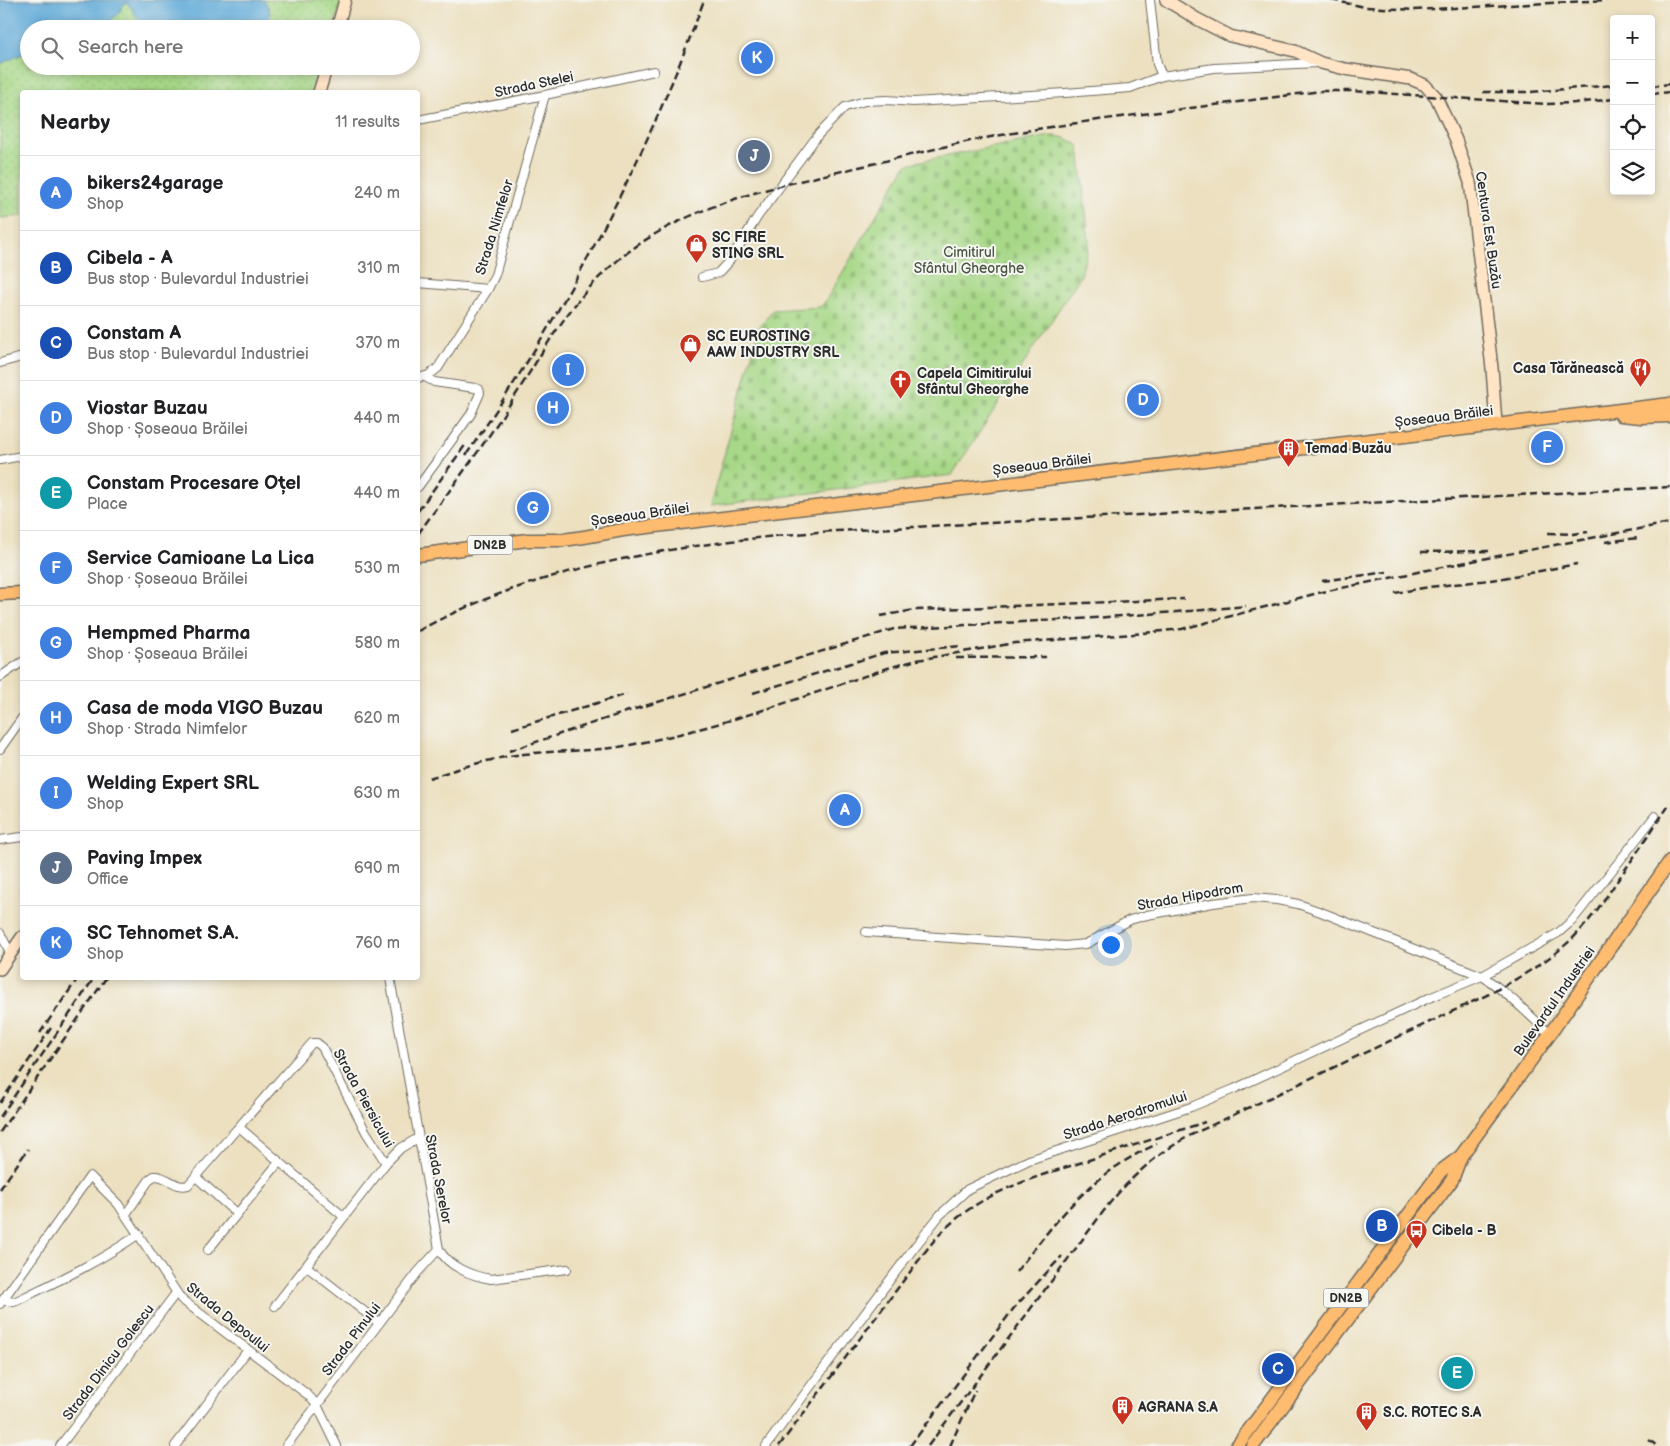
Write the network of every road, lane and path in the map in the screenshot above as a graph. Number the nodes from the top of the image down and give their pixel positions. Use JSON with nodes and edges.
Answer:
{"nodes":[{"id":1,"x":345,"y":0,"type":"edge"},
{"id":2,"x":1150,"y":0,"type":"edge"},
{"id":3,"x":1166,"y":0,"type":"edge"},
{"id":4,"x":339,"y":20,"type":"edge"},
{"id":5,"x":1322,"y":63,"type":"junction"},
{"id":6,"x":654,"y":71,"type":"dead end"},
{"id":7,"x":324,"y":75,"type":"edge"},
{"id":8,"x":1162,"y":76,"type":"junction"},
{"id":9,"x":320,"y":90,"type":"edge"},
{"id":10,"x":545,"y":95,"type":"junction"},
{"id":11,"x":420,"y":120,"type":"edge"},
{"id":12,"x":702,"y":277,"type":"dead end"},
{"id":13,"x":420,"y":283,"type":"edge"},
{"id":14,"x":488,"y":289,"type":"junction"},
{"id":15,"x":20,"y":358,"type":"edge"},
{"id":16,"x":0,"y":363,"type":"edge"},
{"id":17,"x":421,"y":377,"type":"edge"},
{"id":18,"x":1670,"y":404,"type":"edge"},
{"id":19,"x":1609,"y":412,"type":"junction"},
{"id":20,"x":1670,"y":416,"type":"edge"},
{"id":21,"x":1496,"y":424,"type":"junction"},
{"id":22,"x":20,"y":456,"type":"edge"},
{"id":23,"x":0,"y":460,"type":"edge"},
{"id":24,"x":420,"y":485,"type":"edge"},
{"id":25,"x":420,"y":555,"type":"edge"},
{"id":26,"x":20,"y":593,"type":"edge"},
{"id":27,"x":0,"y":594,"type":"edge"},
{"id":28,"x":20,"y":665,"type":"edge"},
{"id":29,"x":0,"y":677,"type":"edge"},
{"id":30,"x":20,"y":729,"type":"edge"},
{"id":31,"x":0,"y":748,"type":"edge"},
{"id":32,"x":1655,"y":816,"type":"dead end"},
{"id":33,"x":20,"y":837,"type":"edge"},
{"id":34,"x":0,"y":840,"type":"edge"},
{"id":35,"x":1670,"y":861,"type":"edge"},
{"id":36,"x":866,"y":932,"type":"dead end"},
{"id":37,"x":0,"y":933,"type":"edge"},
{"id":38,"x":20,"y":940,"type":"edge"},
{"id":39,"x":11,"y":954,"type":"junction"},
{"id":40,"x":0,"y":969,"type":"edge"},
{"id":41,"x":1482,"y":976,"type":"junction"},
{"id":42,"x":390,"y":980,"type":"edge"},
{"id":43,"x":1550,"y":1034,"type":"junction"},
{"id":44,"x":239,"y":1127,"type":"junction"},
{"id":45,"x":418,"y":1138,"type":"junction"},
{"id":46,"x":1462,"y":1156,"type":"junction"},
{"id":47,"x":279,"y":1162,"type":"junction"},
{"id":48,"x":386,"y":1163,"type":"junction"},
{"id":49,"x":196,"y":1177,"type":"junction"},
{"id":50,"x":126,"y":1214,"type":"junction"},
{"id":51,"x":237,"y":1214,"type":"junction"},
{"id":52,"x":344,"y":1217,"type":"junction"},
{"id":53,"x":139,"y":1234,"type":"junction"},
{"id":54,"x":439,"y":1249,"type":"junction"},
{"id":55,"x":208,"y":1250,"type":"dead end"},
{"id":56,"x":306,"y":1266,"type":"junction"},
{"id":57,"x":567,"y":1269,"type":"dead end"},
{"id":58,"x":176,"y":1293,"type":"junction"},
{"id":59,"x":1,"y":1302,"type":"edge"},
{"id":60,"x":275,"y":1306,"type":"dead end"},
{"id":61,"x":379,"y":1323,"type":"junction"},
{"id":62,"x":248,"y":1350,"type":"junction"},
{"id":63,"x":316,"y":1405,"type":"junction"},
{"id":64,"x":60,"y":1446,"type":"edge"},
{"id":65,"x":175,"y":1446,"type":"edge"},
{"id":66,"x":286,"y":1446,"type":"edge"},
{"id":67,"x":337,"y":1446,"type":"edge"},
{"id":68,"x":766,"y":1446,"type":"edge"},
{"id":69,"x":1237,"y":1446,"type":"edge"},
{"id":70,"x":1253,"y":1446,"type":"edge"}],
"edges":[{"from":1,"to":4,"type":"main road"},
{"from":2,"to":8,"type":"street"},
{"from":3,"to":5,"type":"main road","name":"Centura Est Buzău"},
{"from":5,"to":8,"type":"street"},
{"from":5,"to":21,"type":"main road","name":"Centura Est Buzău"},
{"from":6,"to":10,"type":"street","name":"Strada Stelei"},
{"from":7,"to":9,"type":"main road"},
{"from":8,"to":12,"type":"street"},
{"from":10,"to":11,"type":"street","name":"Strada Stelei"},
{"from":10,"to":14,"type":"street","name":"Strada Nimfelor"},
{"from":13,"to":14,"type":"street"},
{"from":14,"to":17,"type":"street","name":"Strada Nimfelor"},
{"from":15,"to":16,"type":"street"},
{"from":17,"to":24,"type":"street","name":"Strada Nimfelor"},
{"from":18,"to":19,"type":"main road","name":"Șoseaua Brăilei"},
{"from":19,"to":20,"type":"main road"},
{"from":19,"to":21,"type":"main road","name":"Șoseaua Brăilei"},
{"from":21,"to":25,"type":"main road","name":"Șoseaua Brăilei","number":"DN2B"},
{"from":22,"to":23,"type":"street"},
{"from":26,"to":27,"type":"main road"},
{"from":28,"to":29,"type":"street"},
{"from":30,"to":31,"type":"street"},
{"from":32,"to":41,"type":"street","name":"Strada Aerodromului"},
{"from":33,"to":34,"type":"street"},
{"from":35,"to":43,"type":"main road","name":"Bulevardul Industriei","number":"DN2B"},
{"from":36,"to":41,"type":"street","name":"Strada Hipodrom"},
{"from":37,"to":39,"type":"street"},
{"from":38,"to":39,"type":"main road"},
{"from":39,"to":40,"type":"main road"},
{"from":41,"to":43,"type":"street","name":"Strada Hipodrom"},
{"from":41,"to":68,"type":"street","name":"Strada Aerodromului"},
{"from":42,"to":45,"type":"street","name":"Strada Serelor"},
{"from":43,"to":46,"type":"main road","name":"Bulevardul Industriei","number":"DN2B"},
{"from":44,"to":47,"type":"street"},
{"from":44,"to":48,"type":"street","name":"Strada Piersicului"},
{"from":44,"to":49,"type":"street","name":"Strada Piersicului"},
{"from":45,"to":48,"type":"street","name":"Strada Piersicului"},
{"from":45,"to":54,"type":"street","name":"Strada Serelor"},
{"from":46,"to":69,"type":"main road","name":"Bulevardul Industriei","number":"DN2B"},
{"from":46,"to":70,"type":"main road","name":"Bulevardul Industriei","number":"DN2B"},
{"from":47,"to":51,"type":"street"},
{"from":47,"to":52,"type":"street"},
{"from":48,"to":52,"type":"street","name":"Strada Piersicului"},
{"from":49,"to":50,"type":"street"},
{"from":49,"to":51,"type":"street"},
{"from":50,"to":53,"type":"street","name":"Strada Depoului"},
{"from":50,"to":59,"type":"street","name":"Strada Depoului"},
{"from":51,"to":55,"type":"street"},
{"from":52,"to":56,"type":"street","name":"Strada Piersicului"},
{"from":53,"to":58,"type":"street","name":"Strada Depoului"},
{"from":53,"to":59,"type":"street"},
{"from":54,"to":57,"type":"street"},
{"from":54,"to":61,"type":"street","name":"Strada Pinului"},
{"from":56,"to":60,"type":"street","name":"Strada Piersicului"},
{"from":56,"to":61,"type":"street"},
{"from":58,"to":62,"type":"street","name":"Strada Depoului"},
{"from":58,"to":64,"type":"street","name":"Strada Dinicu Golescu"},
{"from":61,"to":63,"type":"street","name":"Strada Pinului"},
{"from":62,"to":63,"type":"street","name":"Strada Depoului"},
{"from":62,"to":65,"type":"street"},
{"from":63,"to":66,"type":"street","name":"Strada Pinului"},
{"from":63,"to":67,"type":"street","name":"Strada Depoului"}]}
